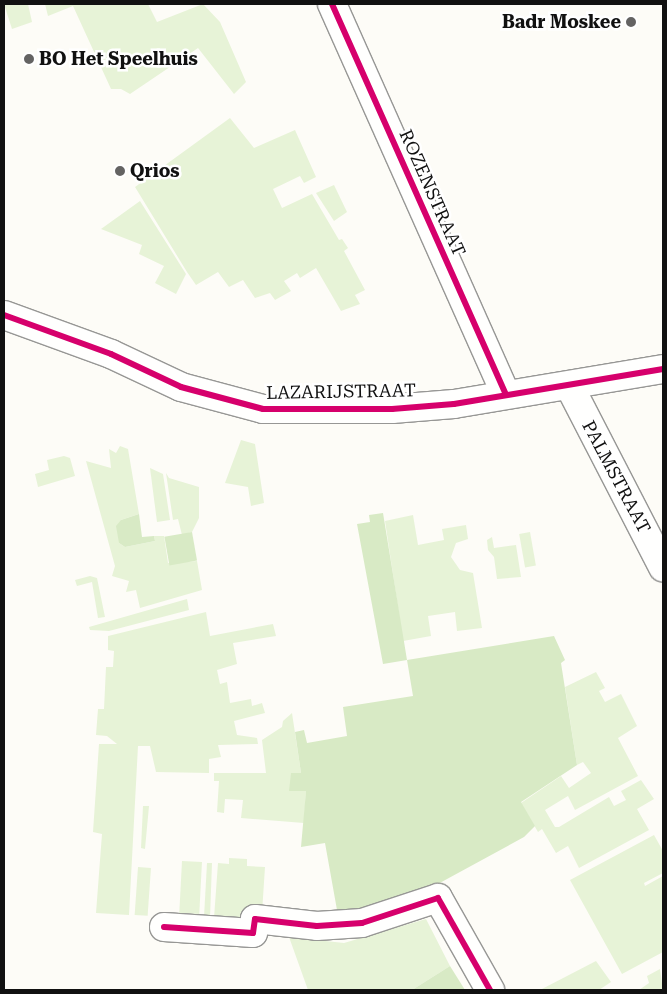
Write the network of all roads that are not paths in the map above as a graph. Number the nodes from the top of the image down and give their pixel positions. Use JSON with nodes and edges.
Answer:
{"nodes":[{"id":1,"x":332,"y":4,"type":"edge"},
{"id":2,"x":4,"y":314,"type":"edge"},
{"id":3,"x":663,"y":369,"type":"edge"},
{"id":4,"x":570,"y":387,"type":"junction"},
{"id":5,"x":506,"y":394,"type":"junction"},
{"id":6,"x":663,"y":567,"type":"edge"},
{"id":7,"x":164,"y":928,"type":"dead end"},
{"id":8,"x":490,"y":990,"type":"edge"}],
"edges":[{"from":1,"to":5,"type":"street","name":"ROZENSTRAAT"},
{"from":2,"to":5,"type":"street","name":"LAZARIJSTRAAT"},
{"from":3,"to":4,"type":"street","name":"LAZARIJSTRAAT"},
{"from":4,"to":5,"type":"street","name":"LAZARIJSTRAAT"},
{"from":4,"to":6,"type":"street","name":"PALMSTRAAT"},
{"from":7,"to":8,"type":"street"}]}
